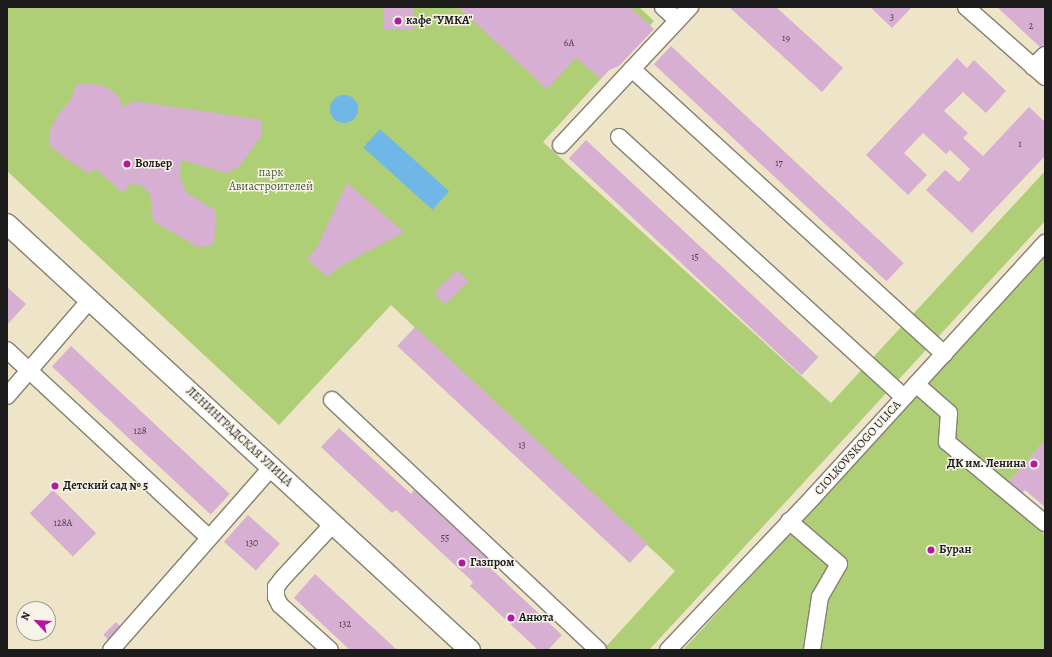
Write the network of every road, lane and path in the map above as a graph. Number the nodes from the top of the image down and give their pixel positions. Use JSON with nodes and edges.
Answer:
{"nodes":[{"id":1,"x":663,"y":7,"type":"edge"},
{"id":2,"x":690,"y":7,"type":"edge"},
{"id":3,"x":966,"y":7,"type":"edge"},
{"id":4,"x":677,"y":20,"type":"junction"},
{"id":5,"x":1045,"y":55,"type":"edge"},
{"id":6,"x":632,"y":69,"type":"junction"},
{"id":7,"x":1039,"y":72,"type":"edge"},
{"id":8,"x":619,"y":136,"type":"dead end"},
{"id":9,"x":561,"y":145,"type":"dead end"},
{"id":10,"x":7,"y":224,"type":"edge"},
{"id":11,"x":1045,"y":243,"type":"edge"},
{"id":12,"x":90,"y":300,"type":"junction"},
{"id":13,"x":7,"y":350,"type":"edge"},
{"id":14,"x":944,"y":354,"type":"junction"},
{"id":15,"x":29,"y":371,"type":"junction"},
{"id":16,"x":916,"y":384,"type":"junction"},
{"id":17,"x":7,"y":396,"type":"edge"},
{"id":18,"x":904,"y":397,"type":"junction"},
{"id":19,"x":332,"y":400,"type":"dead end"},
{"id":20,"x":272,"y":467,"type":"junction"},
{"id":21,"x":789,"y":521,"type":"junction"},
{"id":22,"x":1045,"y":523,"type":"edge"},
{"id":23,"x":333,"y":524,"type":"junction"},
{"id":24,"x":208,"y":537,"type":"junction"},
{"id":25,"x":111,"y":650,"type":"edge"},
{"id":26,"x":330,"y":650,"type":"edge"},
{"id":27,"x":470,"y":650,"type":"edge"},
{"id":28,"x":598,"y":650,"type":"edge"},
{"id":29,"x":668,"y":650,"type":"edge"},
{"id":30,"x":812,"y":650,"type":"edge"}],
"edges":[{"from":1,"to":4,"type":"street"},
{"from":2,"to":4,"type":"street"},
{"from":3,"to":7,"type":"street"},
{"from":4,"to":6,"type":"street"},
{"from":5,"to":7,"type":"street"},
{"from":6,"to":9,"type":"street"},
{"from":6,"to":14,"type":"street"},
{"from":8,"to":18,"type":"street"},
{"from":10,"to":12,"type":"main road","name":"ЛЕНИНГРАДСКАЯ УЛИЦА"},
{"from":11,"to":14,"type":"street","name":"CIOLKOVSKOGO ULICA"},
{"from":12,"to":15,"type":"street"},
{"from":12,"to":20,"type":"main road","name":"ЛЕНИНГРАДСКАЯ УЛИЦА"},
{"from":13,"to":15,"type":"street"},
{"from":14,"to":16,"type":"street","name":"CIOLKOVSKOGO ULICA"},
{"from":15,"to":17,"type":"street"},
{"from":15,"to":24,"type":"street"},
{"from":16,"to":18,"type":"street","name":"CIOLKOVSKOGO ULICA"},
{"from":16,"to":22,"type":"street"},
{"from":18,"to":21,"type":"street","name":"CIOLKOVSKOGO ULICA"},
{"from":19,"to":28,"type":"street"},
{"from":20,"to":23,"type":"main road","name":"ЛЕНИНГРАДСКАЯ УЛИЦА"},
{"from":20,"to":24,"type":"street"},
{"from":21,"to":29,"type":"street","name":"CIOLKOVSKOGO ULICA"},
{"from":21,"to":30,"type":"street"},
{"from":23,"to":26,"type":"street"},
{"from":23,"to":27,"type":"main road","name":"ЛЕНИНГРАДСКАЯ УЛИЦА"},
{"from":24,"to":25,"type":"street"}]}
